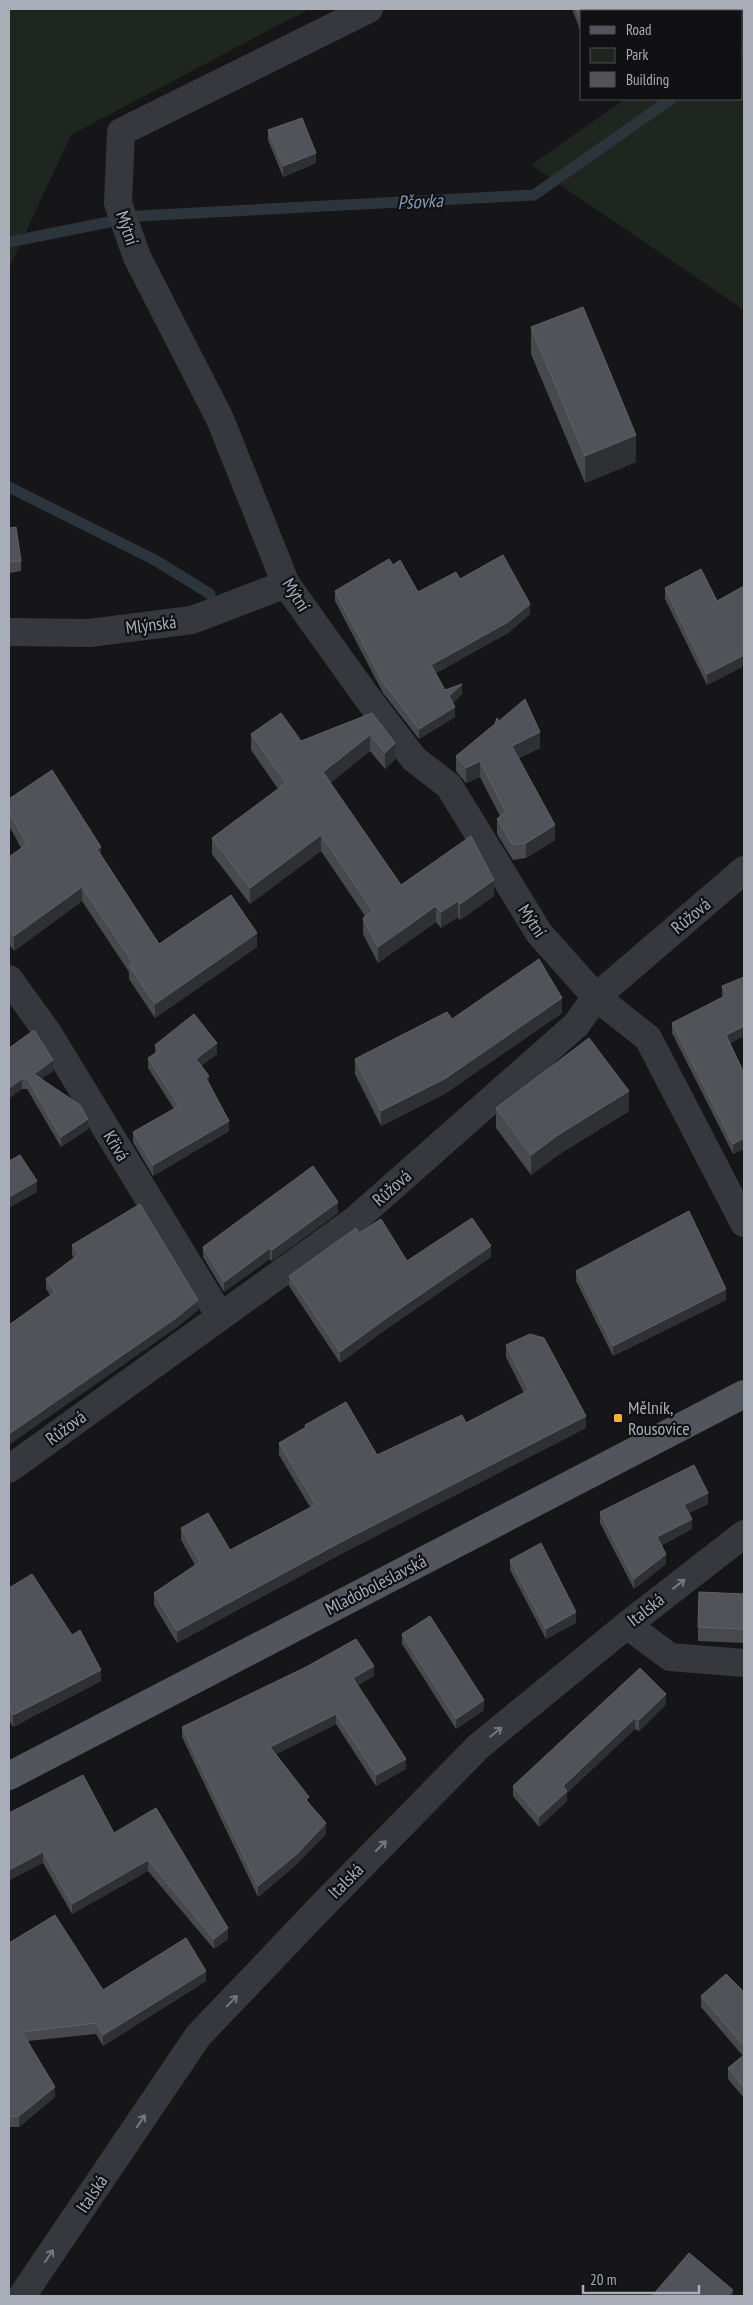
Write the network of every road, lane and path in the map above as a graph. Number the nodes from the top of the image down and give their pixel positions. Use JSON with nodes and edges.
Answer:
{"nodes":[{"id":1,"x":369,"y":9,"type":"edge"},
{"id":2,"x":286,"y":584,"type":"junction"},
{"id":3,"x":9,"y":632,"type":"edge"},
{"id":4,"x":744,"y":870,"type":"edge"},
{"id":5,"x":9,"y":980,"type":"edge"},
{"id":6,"x":596,"y":997,"type":"junction"},
{"id":7,"x":744,"y":1223,"type":"edge"},
{"id":8,"x":220,"y":1316,"type":"junction"},
{"id":9,"x":744,"y":1394,"type":"edge"},
{"id":10,"x":9,"y":1469,"type":"edge"},
{"id":11,"x":744,"y":1534,"type":"edge"},
{"id":12,"x":626,"y":1625,"type":"junction"},
{"id":13,"x":744,"y":1663,"type":"edge"},
{"id":14,"x":9,"y":1776,"type":"edge"},
{"id":15,"x":22,"y":2296,"type":"edge"}],
"edges":[{"from":1,"to":2,"type":"street","name":"Mýtní"},
{"from":2,"to":3,"type":"street","name":"Mlýnská"},
{"from":2,"to":6,"type":"street","name":"Mýtní"},
{"from":4,"to":6,"type":"street","name":"Růžová"},
{"from":5,"to":8,"type":"street","name":"Křivá"},
{"from":6,"to":7,"type":"street","name":"Mýtní"},
{"from":6,"to":8,"type":"street","name":"Růžová"},
{"from":8,"to":10,"type":"street","name":"Růžová"},
{"from":9,"to":14,"type":"main road","name":"Mladoboleslavská"},
{"from":12,"to":11,"type":"street","name":"Italská","one_way":true},
{"from":12,"to":13,"type":"street"},
{"from":15,"to":12,"type":"street","name":"Italská","one_way":true}]}
